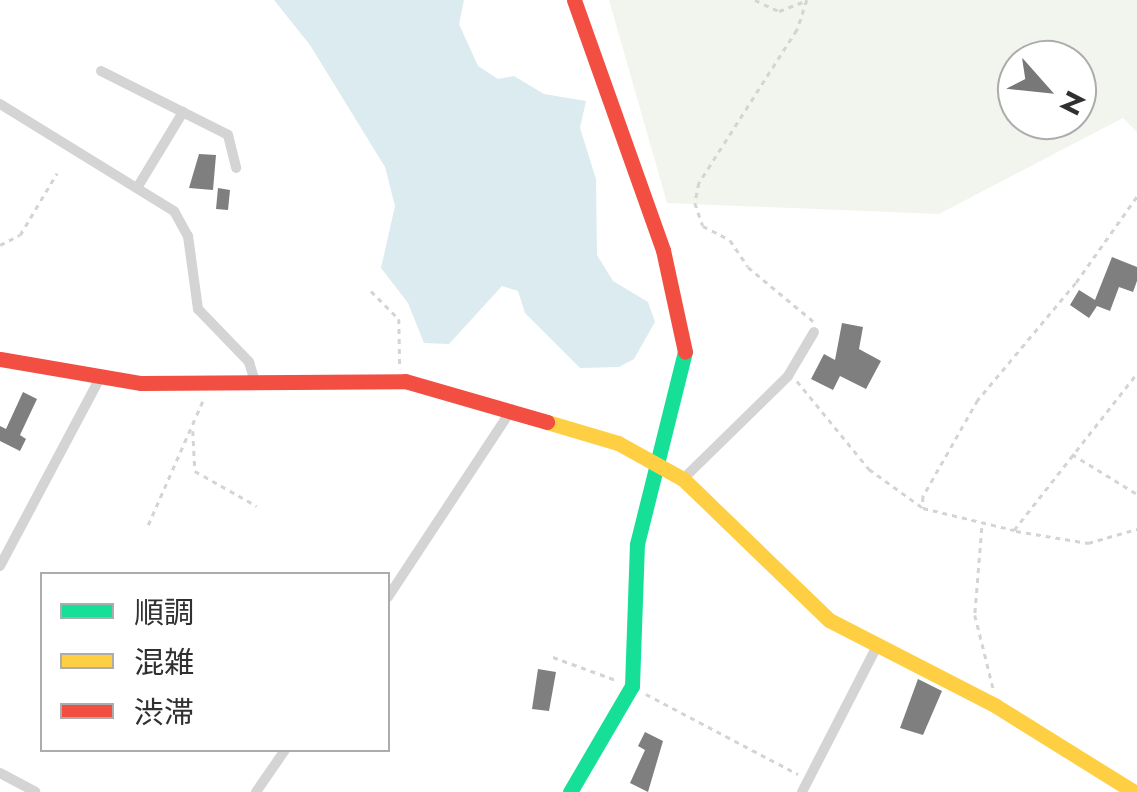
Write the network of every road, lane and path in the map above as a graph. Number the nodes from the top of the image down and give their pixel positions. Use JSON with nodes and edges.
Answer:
{"nodes":[{"id":1,"x":574,"y":0,"type":"edge"},
{"id":2,"x":754,"y":0,"type":"edge"},
{"id":3,"x":807,"y":0,"type":"edge"},
{"id":4,"x":101,"y":71,"type":"dead end"},
{"id":5,"x":0,"y":104,"type":"edge"},
{"id":6,"x":184,"y":112,"type":"junction"},
{"id":7,"x":236,"y":168,"type":"dead end"},
{"id":8,"x":57,"y":173,"type":"dead end"},
{"id":9,"x":137,"y":188,"type":"junction"},
{"id":10,"x":1137,"y":196,"type":"edge"},
{"id":11,"x":0,"y":245,"type":"edge"},
{"id":12,"x":370,"y":291,"type":"dead end"},
{"id":13,"x":814,"y":332,"type":"joint"},
{"id":14,"x":0,"y":359,"type":"edge"},
{"id":15,"x":790,"y":372,"type":"junction"},
{"id":16,"x":1137,"y":373,"type":"edge"},
{"id":17,"x":101,"y":376,"type":"junction"},
{"id":18,"x":398,"y":380,"type":"junction"},
{"id":19,"x":256,"y":382,"type":"junction"},
{"id":20,"x":209,"y":383,"type":"junction"},
{"id":21,"x":512,"y":408,"type":"junction"},
{"id":22,"x":193,"y":430,"type":"junction"},
{"id":23,"x":1071,"y":453,"type":"junction"},
{"id":24,"x":657,"y":460,"type":"junction"},
{"id":25,"x":684,"y":478,"type":"junction"},
{"id":26,"x":1137,"y":494,"type":"edge"},
{"id":27,"x":257,"y":506,"type":"dead end"},
{"id":28,"x":923,"y":508,"type":"junction"},
{"id":29,"x":148,"y":524,"type":"dead end"},
{"id":30,"x":982,"y":526,"type":"junction"},
{"id":31,"x":1137,"y":529,"type":"edge"},
{"id":32,"x":1014,"y":530,"type":"junction"},
{"id":33,"x":0,"y":566,"type":"edge"},
{"id":34,"x":390,"y":594,"type":"edge"},
{"id":35,"x":878,"y":644,"type":"junction"},
{"id":36,"x":552,"y":657,"type":"dead end"},
{"id":37,"x":632,"y":686,"type":"junction"},
{"id":38,"x":991,"y":703,"type":"junction"},
{"id":39,"x":283,"y":752,"type":"edge"},
{"id":40,"x":0,"y":773,"type":"edge"},
{"id":41,"x":808,"y":780,"type":"junction"},
{"id":42,"x":35,"y":792,"type":"edge"},
{"id":43,"x":256,"y":792,"type":"edge"},
{"id":44,"x":570,"y":792,"type":"edge"},
{"id":45,"x":802,"y":792,"type":"edge"},
{"id":46,"x":1134,"y":792,"type":"edge"}],
"edges":[{"from":1,"to":24,"type":"street"},
{"from":2,"to":3,"type":"path"},
{"from":3,"to":13,"type":"path"},
{"from":4,"to":6,"type":"street"},
{"from":5,"to":9,"type":"street"},
{"from":6,"to":7,"type":"street"},
{"from":6,"to":9,"type":"street"},
{"from":8,"to":11,"type":"path"},
{"from":9,"to":19,"type":"street"},
{"from":10,"to":28,"type":"path"},
{"from":12,"to":18,"type":"path"},
{"from":13,"to":15,"type":"street"},
{"from":14,"to":17,"type":"street"},
{"from":15,"to":25,"type":"street"},
{"from":15,"to":28,"type":"path"},
{"from":16,"to":23,"type":"path"},
{"from":17,"to":20,"type":"street"},
{"from":17,"to":33,"type":"street"},
{"from":18,"to":19,"type":"street"},
{"from":18,"to":21,"type":"street"},
{"from":19,"to":20,"type":"street"},
{"from":20,"to":22,"type":"path"},
{"from":21,"to":24,"type":"street"},
{"from":21,"to":34,"type":"street"},
{"from":22,"to":27,"type":"path"},
{"from":22,"to":29,"type":"path"},
{"from":23,"to":26,"type":"path"},
{"from":23,"to":32,"type":"path"},
{"from":24,"to":25,"type":"street"},
{"from":24,"to":37,"type":"street"},
{"from":25,"to":35,"type":"street"},
{"from":28,"to":30,"type":"path"},
{"from":30,"to":32,"type":"path"},
{"from":30,"to":38,"type":"path"},
{"from":31,"to":32,"type":"path"},
{"from":35,"to":38,"type":"street"},
{"from":35,"to":41,"type":"street"},
{"from":36,"to":37,"type":"path"},
{"from":37,"to":41,"type":"path"},
{"from":37,"to":44,"type":"street"},
{"from":38,"to":46,"type":"street"},
{"from":39,"to":43,"type":"street"},
{"from":40,"to":42,"type":"street"},
{"from":41,"to":45,"type":"street"}]}
